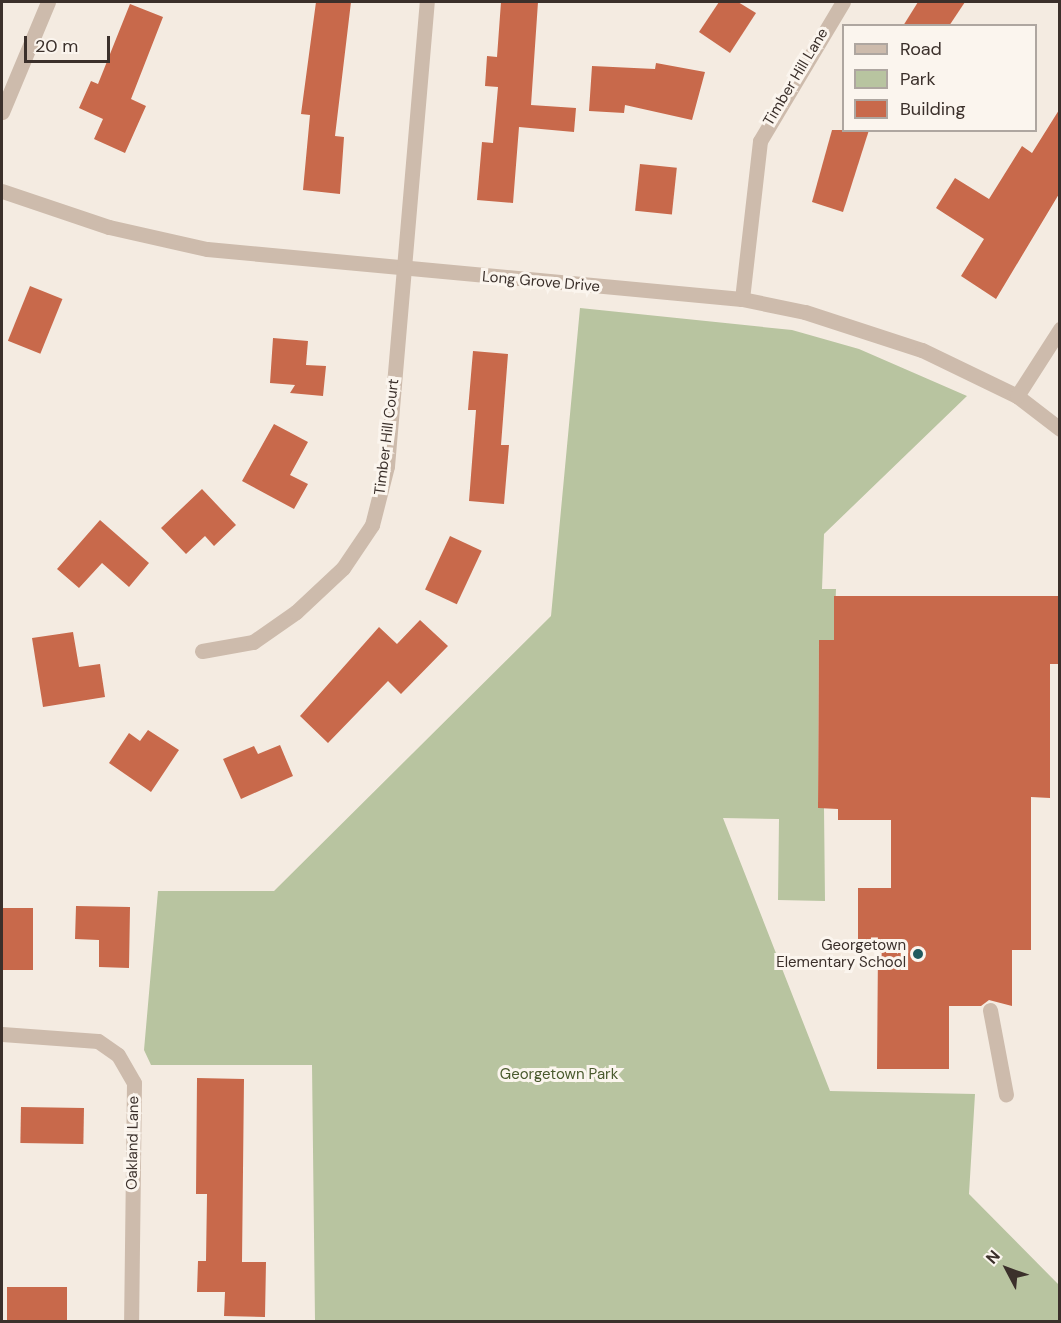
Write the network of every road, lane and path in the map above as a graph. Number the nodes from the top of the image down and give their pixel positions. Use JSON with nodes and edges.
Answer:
{"nodes":[{"id":1,"x":48,"y":2,"type":"edge"},
{"id":2,"x":428,"y":2,"type":"edge"},
{"id":3,"x":843,"y":2,"type":"edge"},
{"id":4,"x":2,"y":112,"type":"edge"},
{"id":5,"x":2,"y":191,"type":"edge"},
{"id":6,"x":404,"y":271,"type":"junction"},
{"id":7,"x":742,"y":299,"type":"junction"},
{"id":8,"x":1059,"y":329,"type":"edge"},
{"id":9,"x":1017,"y":396,"type":"junction"},
{"id":10,"x":1059,"y":429,"type":"edge"},
{"id":11,"x":202,"y":651,"type":"dead end"},
{"id":12,"x":990,"y":1010,"type":"dead end"},
{"id":13,"x":2,"y":1034,"type":"edge"},
{"id":14,"x":1006,"y":1095,"type":"dead end"},
{"id":15,"x":131,"y":1322,"type":"edge"}],
"edges":[{"from":1,"to":4,"type":"street"},
{"from":2,"to":6,"type":"street"},
{"from":3,"to":7,"type":"street","name":"Timber Hill Lane"},
{"from":5,"to":6,"type":"street","name":"Long Grove Drive"},
{"from":6,"to":7,"type":"street","name":"Long Grove Drive"},
{"from":6,"to":11,"type":"street","name":"Timber Hill Court"},
{"from":7,"to":9,"type":"street","name":"Long Grove Drive"},
{"from":8,"to":9,"type":"street"},
{"from":9,"to":10,"type":"street","name":"Long Grove Drive"},
{"from":12,"to":14,"type":"street"},
{"from":13,"to":15,"type":"street","name":"Oakland Lane"}]}
